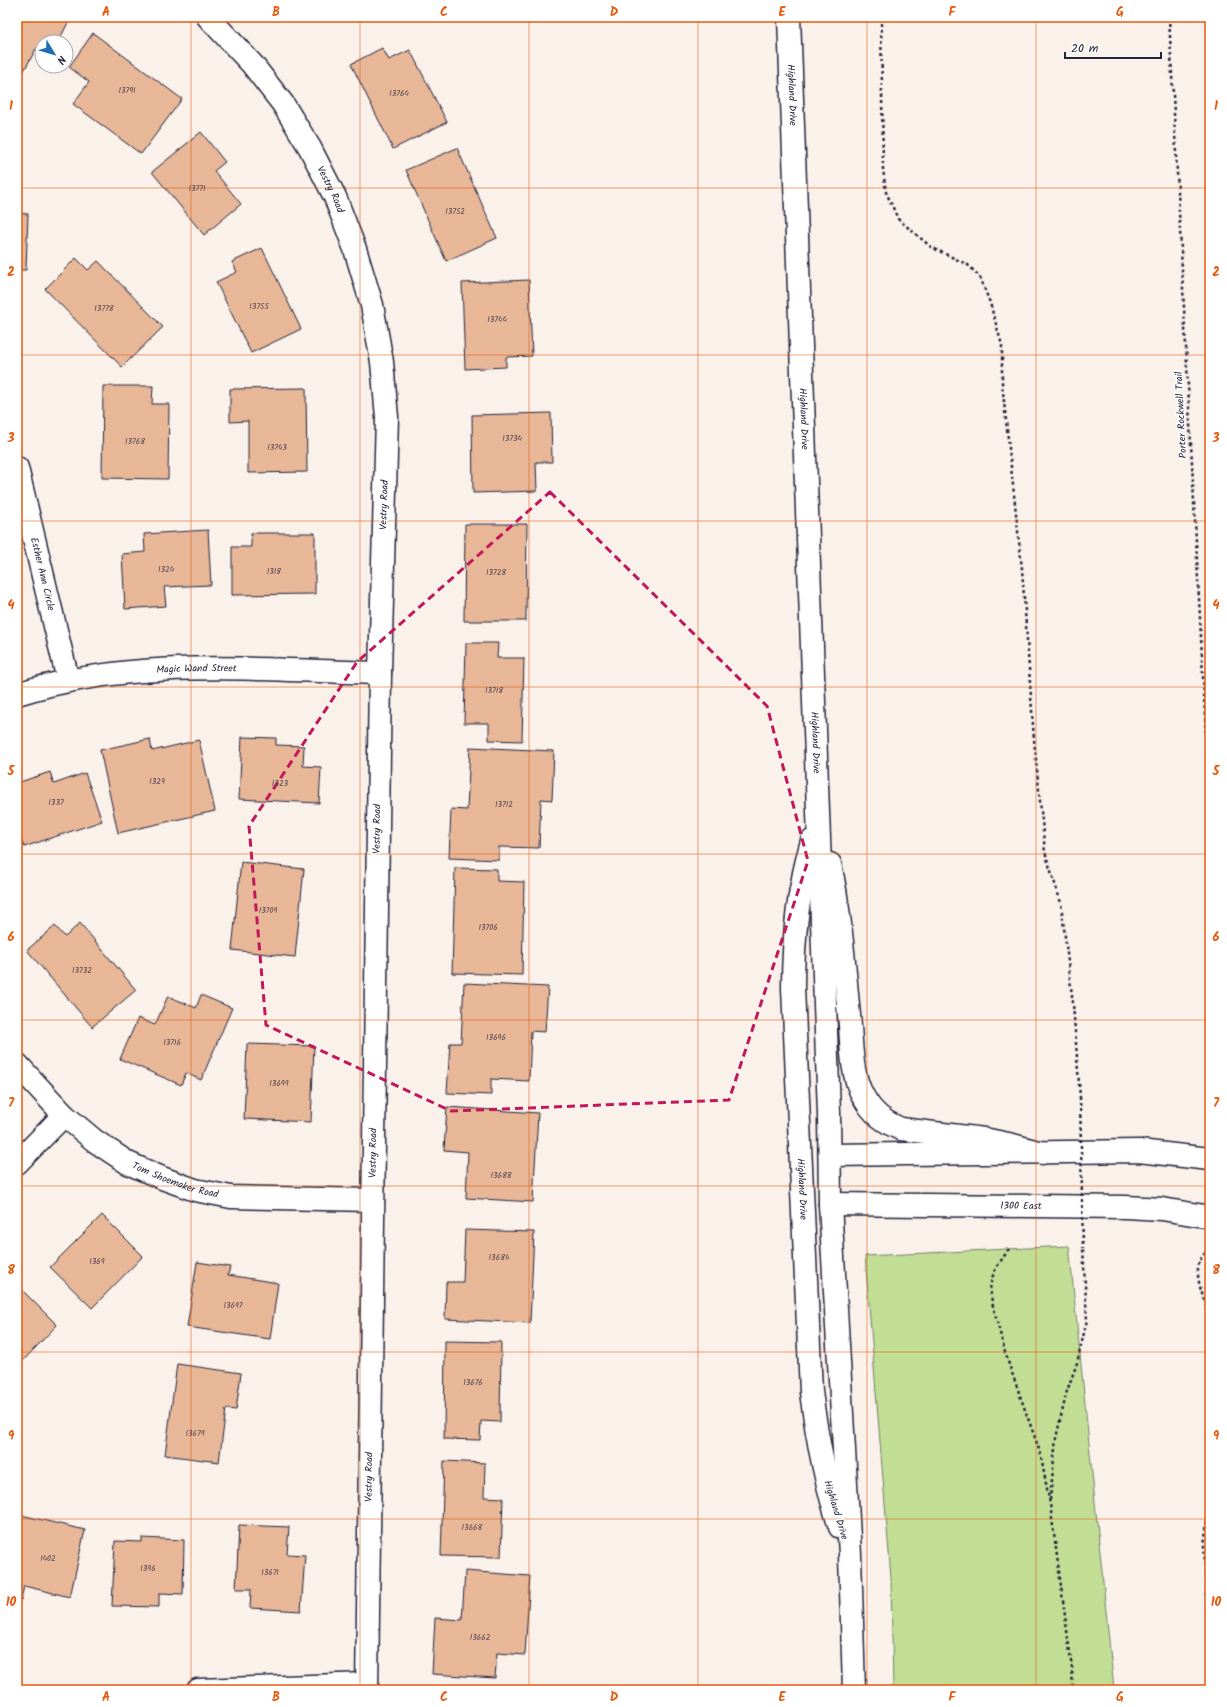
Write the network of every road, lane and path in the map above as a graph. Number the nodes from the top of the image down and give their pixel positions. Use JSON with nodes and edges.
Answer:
{"nodes":[{"id":1,"x":208,"y":17,"type":"edge"},
{"id":2,"x":789,"y":17,"type":"edge"},
{"id":3,"x":880,"y":17,"type":"edge"},
{"id":4,"x":1169,"y":17,"type":"edge"},
{"id":5,"x":17,"y":468,"type":"edge"},
{"id":6,"x":380,"y":673,"type":"junction"},
{"id":7,"x":68,"y":680,"type":"junction"},
{"id":8,"x":17,"y":694,"type":"edge"},
{"id":9,"x":1210,"y":812,"type":"edge"},
{"id":10,"x":818,"y":820,"type":"junction"},
{"id":11,"x":17,"y":1064,"type":"edge"},
{"id":12,"x":64,"y":1115,"type":"junction"},
{"id":13,"x":1042,"y":1153,"type":"junction"},
{"id":14,"x":830,"y":1156,"type":"junction"},
{"id":15,"x":1210,"y":1159,"type":"edge"},
{"id":16,"x":17,"y":1163,"type":"edge"},
{"id":17,"x":372,"y":1200,"type":"junction"},
{"id":18,"x":830,"y":1204,"type":"junction"},
{"id":19,"x":1210,"y":1217,"type":"edge"},
{"id":20,"x":1008,"y":1249,"type":"dead end"},
{"id":21,"x":1210,"y":1249,"type":"edge"},
{"id":22,"x":1210,"y":1317,"type":"edge"},
{"id":23,"x":1210,"y":1497,"type":"edge"},
{"id":24,"x":1050,"y":1504,"type":"junction"},
{"id":25,"x":850,"y":1556,"type":"junction"},
{"id":26,"x":1210,"y":1653,"type":"edge"},
{"id":27,"x":366,"y":1687,"type":"edge"},
{"id":28,"x":198,"y":1690,"type":"edge"},
{"id":29,"x":854,"y":1690,"type":"edge"},
{"id":30,"x":1073,"y":1690,"type":"edge"}],
"edges":[{"from":1,"to":6,"type":"street","name":"Vestry Road"},
{"from":2,"to":10,"type":"street","name":"Highland Drive"},
{"from":3,"to":24,"type":"path","bridge":true},
{"from":4,"to":9,"type":"path","name":"Porter Rockwell Trail"},
{"from":5,"to":7,"type":"street","name":"Esther Ann Circle"},
{"from":6,"to":7,"type":"street","name":"Magic Wand Street"},
{"from":6,"to":17,"type":"street","name":"Vestry Road"},
{"from":7,"to":8,"type":"street","name":"Magic Wand Street"},
{"from":10,"to":13,"type":"street"},
{"from":10,"to":14,"type":"street","name":"Highland Drive"},
{"from":10,"to":25,"type":"street","name":"Highland Drive"},
{"from":11,"to":12,"type":"street","name":"Tom Shoemaker Road"},
{"from":12,"to":16,"type":"street"},
{"from":12,"to":17,"type":"street","name":"Tom Shoemaker Road"},
{"from":13,"to":14,"type":"street"},
{"from":13,"to":15,"type":"street"},
{"from":14,"to":18,"type":"street","name":"Highland Drive"},
{"from":17,"to":27,"type":"street","name":"Vestry Road"},
{"from":18,"to":19,"type":"street","name":"1300 East"},
{"from":18,"to":25,"type":"street","name":"Highland Drive"},
{"from":20,"to":24,"type":"path"},
{"from":21,"to":22,"type":"path"},
{"from":23,"to":26,"type":"path"},
{"from":24,"to":30,"type":"path"},
{"from":25,"to":29,"type":"street","name":"Highland Drive"},
{"from":27,"to":28,"type":"street"}]}
